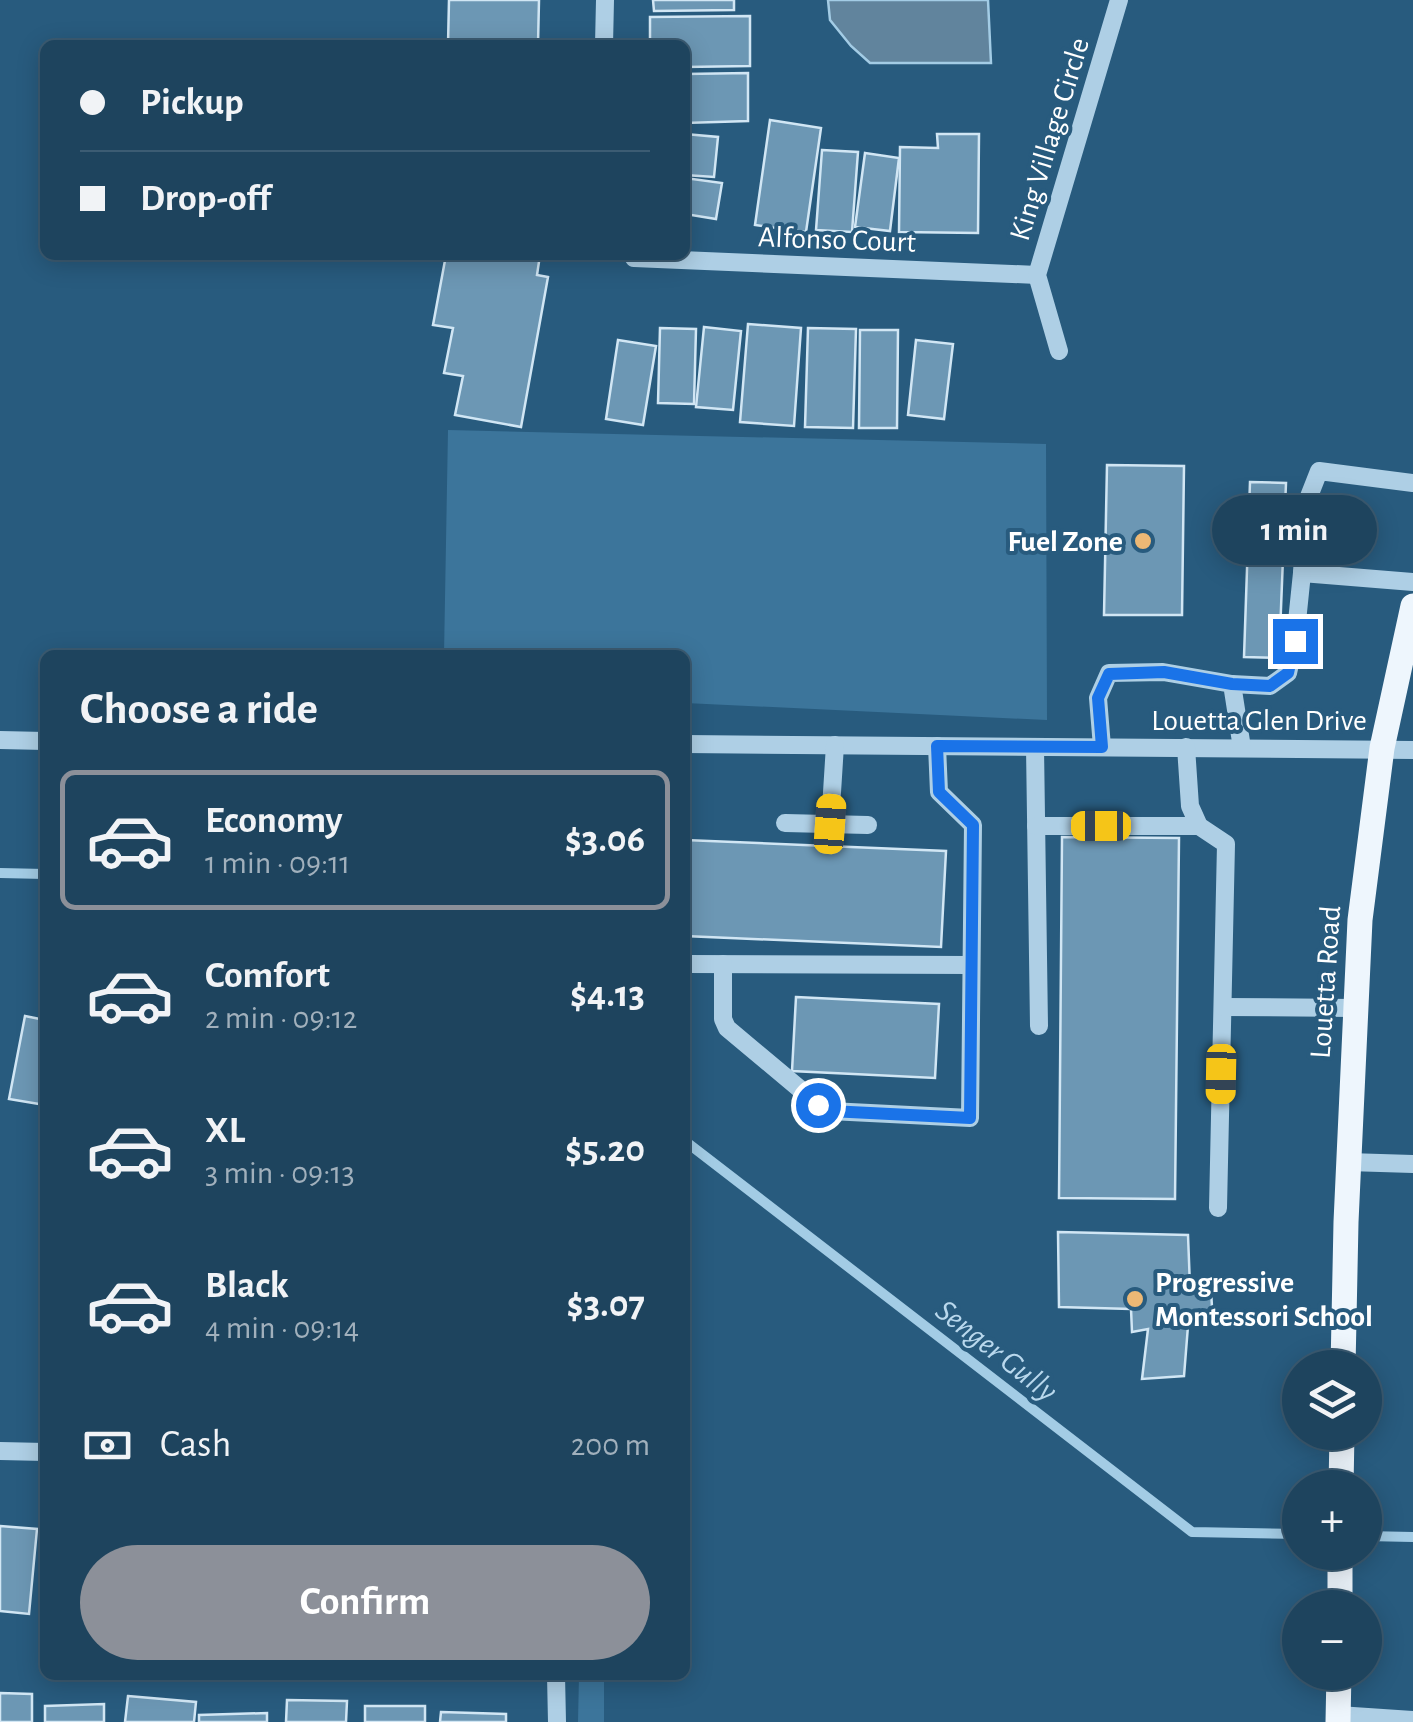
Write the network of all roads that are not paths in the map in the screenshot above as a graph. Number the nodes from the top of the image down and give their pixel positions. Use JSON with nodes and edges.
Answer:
{"nodes":[{"id":1,"x":604,"y":0,"type":"edge"},
{"id":2,"x":1119,"y":0,"type":"edge"},
{"id":3,"x":604,"y":40,"type":"edge"},
{"id":4,"x":690,"y":259,"type":"edge"},
{"id":5,"x":1037,"y":275,"type":"junction"},
{"id":6,"x":1059,"y":351,"type":"dead end"},
{"id":7,"x":1413,"y":483,"type":"edge"},
{"id":8,"x":1302,"y":573,"type":"junction"},
{"id":9,"x":1413,"y":582,"type":"edge"},
{"id":10,"x":1413,"y":606,"type":"edge"},
{"id":11,"x":1232,"y":684,"type":"junction"},
{"id":12,"x":0,"y":740,"type":"edge"},
{"id":13,"x":40,"y":741,"type":"edge"},
{"id":14,"x":690,"y":744,"type":"edge"},
{"id":15,"x":835,"y":745,"type":"junction"},
{"id":16,"x":937,"y":746,"type":"junction"},
{"id":17,"x":1035,"y":746,"type":"junction"},
{"id":18,"x":1102,"y":747,"type":"junction"},
{"id":19,"x":1186,"y":747,"type":"junction"},
{"id":20,"x":1242,"y":748,"type":"junction"},
{"id":21,"x":1382,"y":748,"type":"junction"},
{"id":22,"x":1413,"y":750,"type":"edge"},
{"id":23,"x":785,"y":823,"type":"dead end"},
{"id":24,"x":830,"y":824,"type":"junction"},
{"id":25,"x":868,"y":825,"type":"dead end"},
{"id":26,"x":1036,"y":826,"type":"junction"},
{"id":27,"x":1199,"y":826,"type":"junction"},
{"id":28,"x":690,"y":964,"type":"edge"},
{"id":29,"x":723,"y":964,"type":"junction"},
{"id":30,"x":972,"y":965,"type":"junction"},
{"id":31,"x":1223,"y":1008,"type":"junction"},
{"id":32,"x":1354,"y":1008,"type":"junction"},
{"id":33,"x":1039,"y":1026,"type":"dead end"},
{"id":34,"x":1348,"y":1162,"type":"junction"},
{"id":35,"x":1413,"y":1164,"type":"edge"},
{"id":36,"x":1218,"y":1208,"type":"dead end"},
{"id":37,"x":1343,"y":1350,"type":"edge"},
{"id":38,"x":40,"y":1449,"type":"edge"},
{"id":39,"x":0,"y":1451,"type":"edge"},
{"id":40,"x":556,"y":1680,"type":"edge"},
{"id":41,"x":1339,"y":1690,"type":"edge"},
{"id":42,"x":1338,"y":1719,"type":"edge"},
{"id":43,"x":1413,"y":1720,"type":"edge"},
{"id":44,"x":558,"y":1722,"type":"edge"}],
"edges":[{"from":1,"to":3,"type":"street"},
{"from":2,"to":5,"type":"street","name":"King Village Circle"},
{"from":4,"to":5,"type":"street","name":"Alfonso Court"},
{"from":5,"to":6,"type":"street","name":"King Village Circle"},
{"from":7,"to":8,"type":"street"},
{"from":8,"to":9,"type":"street"},
{"from":8,"to":11,"type":"street"},
{"from":10,"to":21,"type":"main road","name":"Louetta Road"},
{"from":11,"to":18,"type":"street"},
{"from":11,"to":20,"type":"street"},
{"from":12,"to":13,"type":"street"},
{"from":14,"to":15,"type":"street","name":"Louetta Glen Drive"},
{"from":15,"to":16,"type":"street","name":"Louetta Glen Drive"},
{"from":15,"to":24,"type":"street"},
{"from":16,"to":17,"type":"street","name":"Louetta Glen Drive"},
{"from":16,"to":30,"type":"street"},
{"from":17,"to":18,"type":"street","name":"Louetta Glen Drive"},
{"from":17,"to":26,"type":"street"},
{"from":18,"to":19,"type":"street","name":"Louetta Glen Drive"},
{"from":19,"to":20,"type":"street","name":"Louetta Glen Drive"},
{"from":19,"to":27,"type":"street"},
{"from":20,"to":21,"type":"street","name":"Louetta Glen Drive"},
{"from":21,"to":22,"type":"street","name":"Louetta Glen Drive"},
{"from":21,"to":32,"type":"main road","name":"Louetta Road"},
{"from":23,"to":24,"type":"street"},
{"from":24,"to":25,"type":"street"},
{"from":26,"to":27,"type":"street"},
{"from":26,"to":33,"type":"street"},
{"from":27,"to":31,"type":"street"},
{"from":28,"to":29,"type":"street"},
{"from":29,"to":30,"type":"street"},
{"from":29,"to":30,"type":"street"},
{"from":31,"to":32,"type":"street"},
{"from":31,"to":36,"type":"street"},
{"from":32,"to":34,"type":"main road","name":"Louetta Road"},
{"from":34,"to":35,"type":"street"},
{"from":34,"to":37,"type":"main road","name":"Louetta Road"},
{"from":38,"to":39,"type":"street"},
{"from":40,"to":44,"type":"street"},
{"from":41,"to":42,"type":"main road"},
{"from":42,"to":43,"type":"street"}]}
